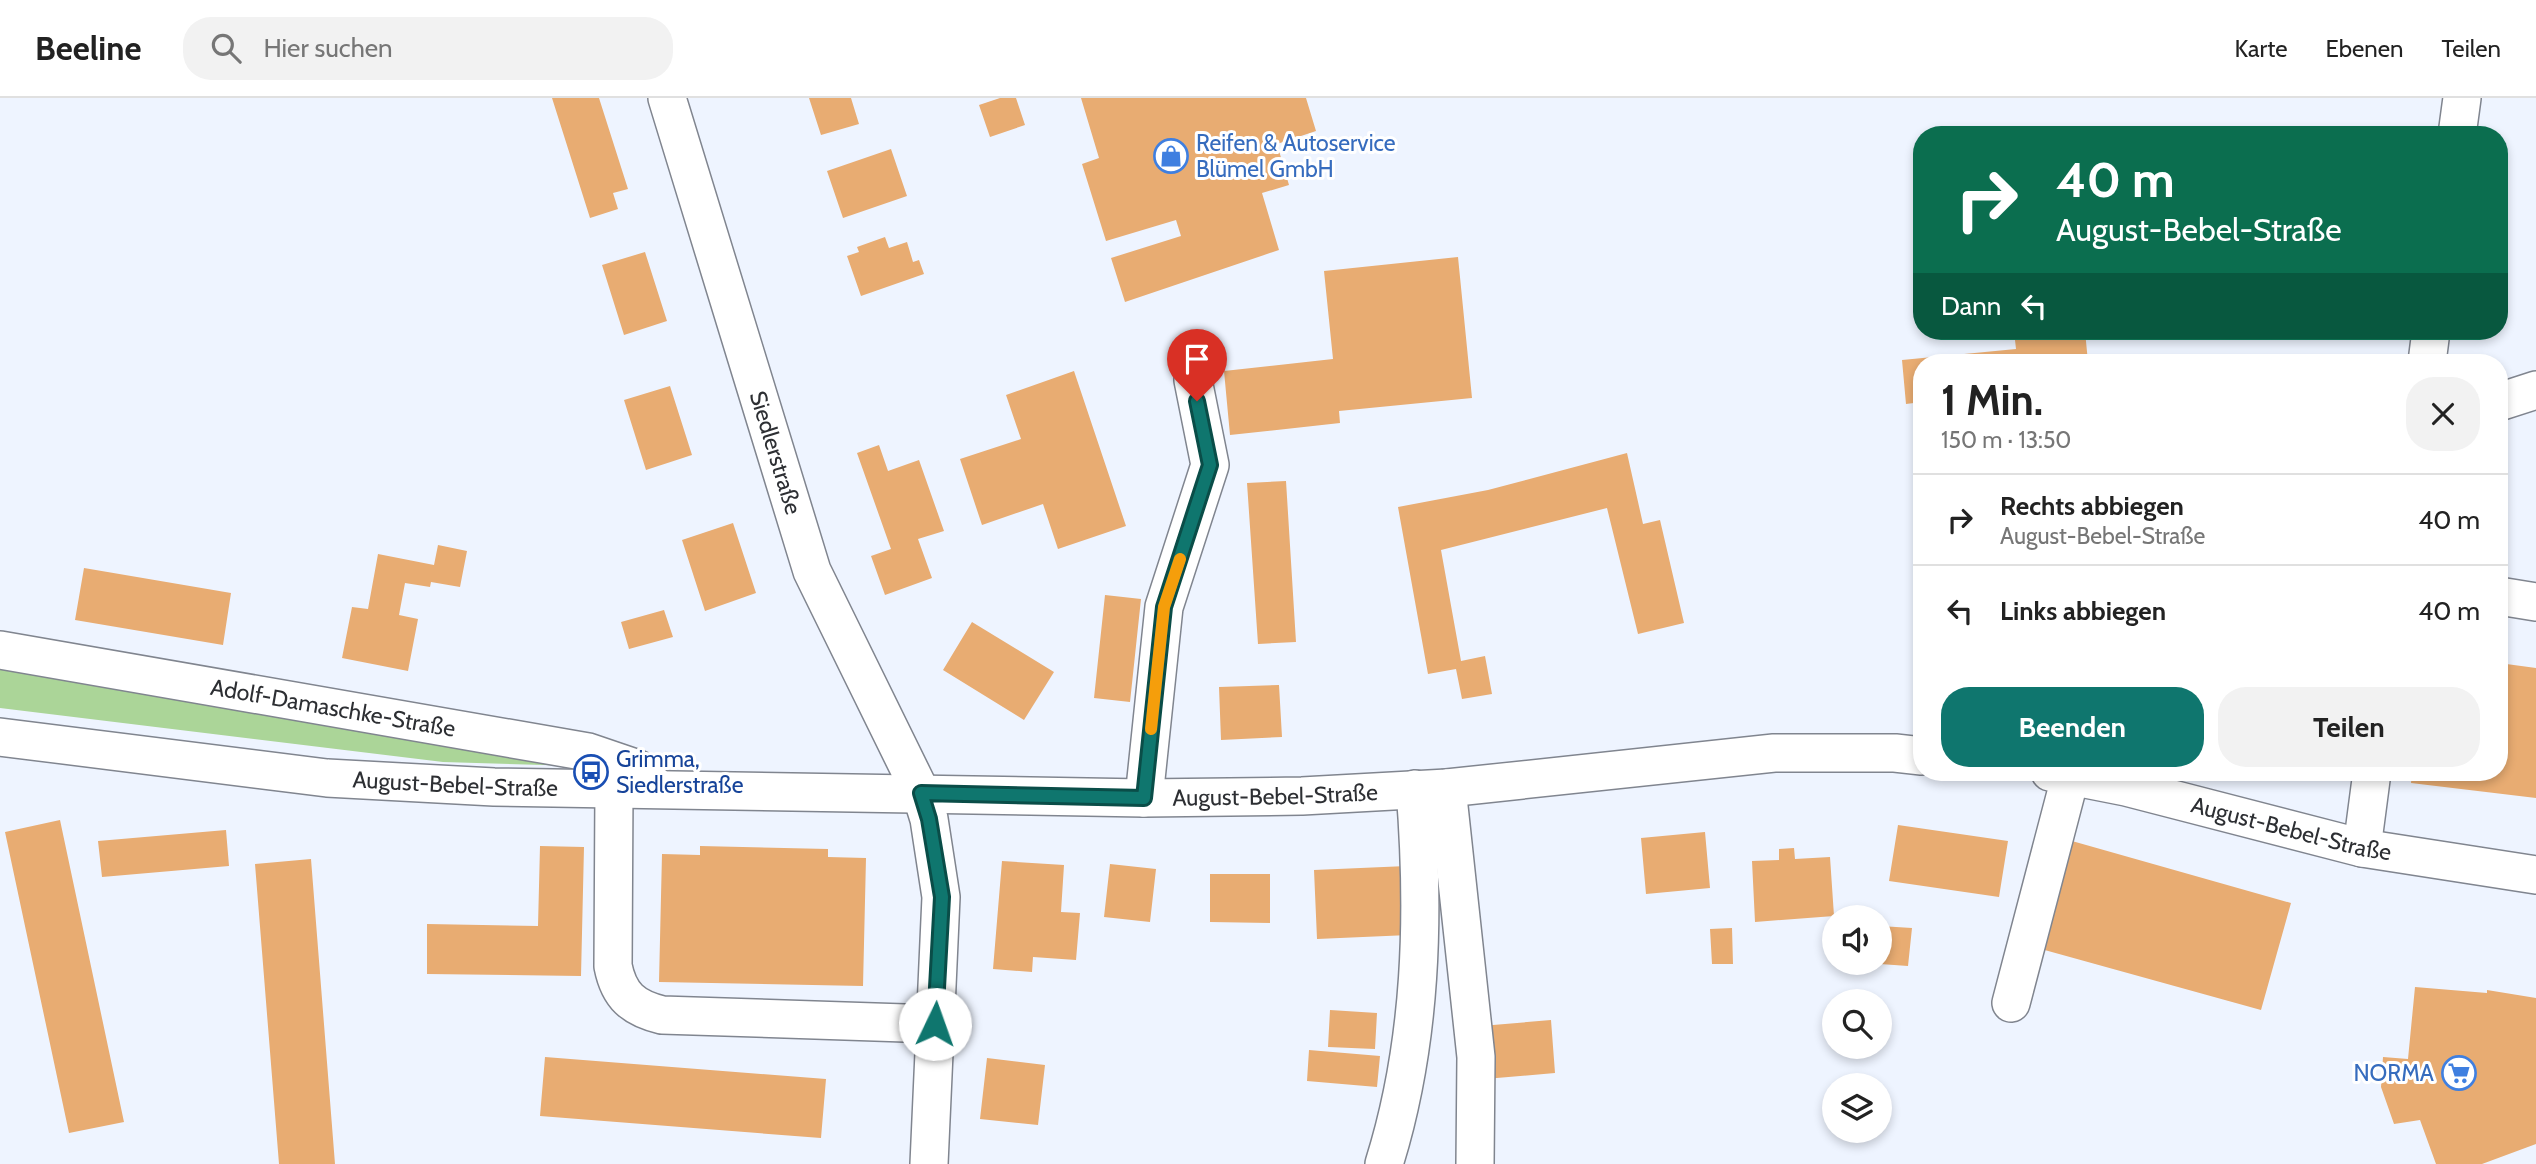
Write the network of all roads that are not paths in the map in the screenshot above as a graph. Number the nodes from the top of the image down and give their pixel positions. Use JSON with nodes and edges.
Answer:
{"nodes":[{"id":1,"x":667,"y":98,"type":"edge"},
{"id":2,"x":2462,"y":98,"type":"edge"},
{"id":3,"x":2458,"y":126,"type":"edge"},
{"id":4,"x":1193,"y":380,"type":"dead end"},
{"id":5,"x":2536,"y":390,"type":"edge"},
{"id":6,"x":2508,"y":399,"type":"edge"},
{"id":7,"x":2508,"y":597,"type":"edge"},
{"id":8,"x":2536,"y":602,"type":"edge"},
{"id":9,"x":0,"y":650,"type":"edge"},
{"id":10,"x":0,"y":737,"type":"edge"},
{"id":11,"x":1913,"y":755,"type":"edge"},
{"id":12,"x":2059,"y":781,"type":"edge"},
{"id":13,"x":2093,"y":781,"type":"edge"},
{"id":14,"x":2371,"y":781,"type":"edge"},
{"id":15,"x":614,"y":788,"type":"junction"},
{"id":16,"x":657,"y":788,"type":"junction"},
{"id":17,"x":1431,"y":788,"type":"junction"},
{"id":18,"x":921,"y":793,"type":"junction"},
{"id":19,"x":1144,"y":798,"type":"junction"},
{"id":20,"x":2362,"y":848,"type":"junction"},
{"id":21,"x":2536,"y":875,"type":"edge"},
{"id":22,"x":2011,"y":1003,"type":"dead end"},
{"id":23,"x":935,"y":1024,"type":"junction"},
{"id":24,"x":929,"y":1164,"type":"edge"},
{"id":25,"x":1384,"y":1164,"type":"edge"},
{"id":26,"x":1475,"y":1164,"type":"edge"}],
"edges":[{"from":1,"to":18,"type":"street","name":"Siedlerstraße"},
{"from":2,"to":3,"type":"street"},
{"from":4,"to":19,"type":"street"},
{"from":5,"to":6,"type":"street"},
{"from":7,"to":8,"type":"street"},
{"from":9,"to":16,"type":"street","name":"Adolf-Damaschke-Straße"},
{"from":10,"to":15,"type":"street","name":"August-Bebel-Straße"},
{"from":11,"to":17,"type":"street","name":"August-Bebel-Straße"},
{"from":12,"to":22,"type":"street"},
{"from":13,"to":20,"type":"street","name":"August-Bebel-Straße"},
{"from":14,"to":20,"type":"street"},
{"from":15,"to":16,"type":"street","name":"August-Bebel-Straße"},
{"from":15,"to":23,"type":"street"},
{"from":16,"to":18,"type":"street","name":"August-Bebel-Straße"},
{"from":17,"to":19,"type":"street","name":"August-Bebel-Straße"},
{"from":17,"to":25,"type":"street"},
{"from":17,"to":26,"type":"street"},
{"from":18,"to":19,"type":"street","name":"August-Bebel-Straße"},
{"from":18,"to":23,"type":"street","name":"Siedlerstraße"},
{"from":20,"to":21,"type":"street","name":"August-Bebel-Straße"},
{"from":23,"to":24,"type":"street","name":"Siedlerstraße"}]}
